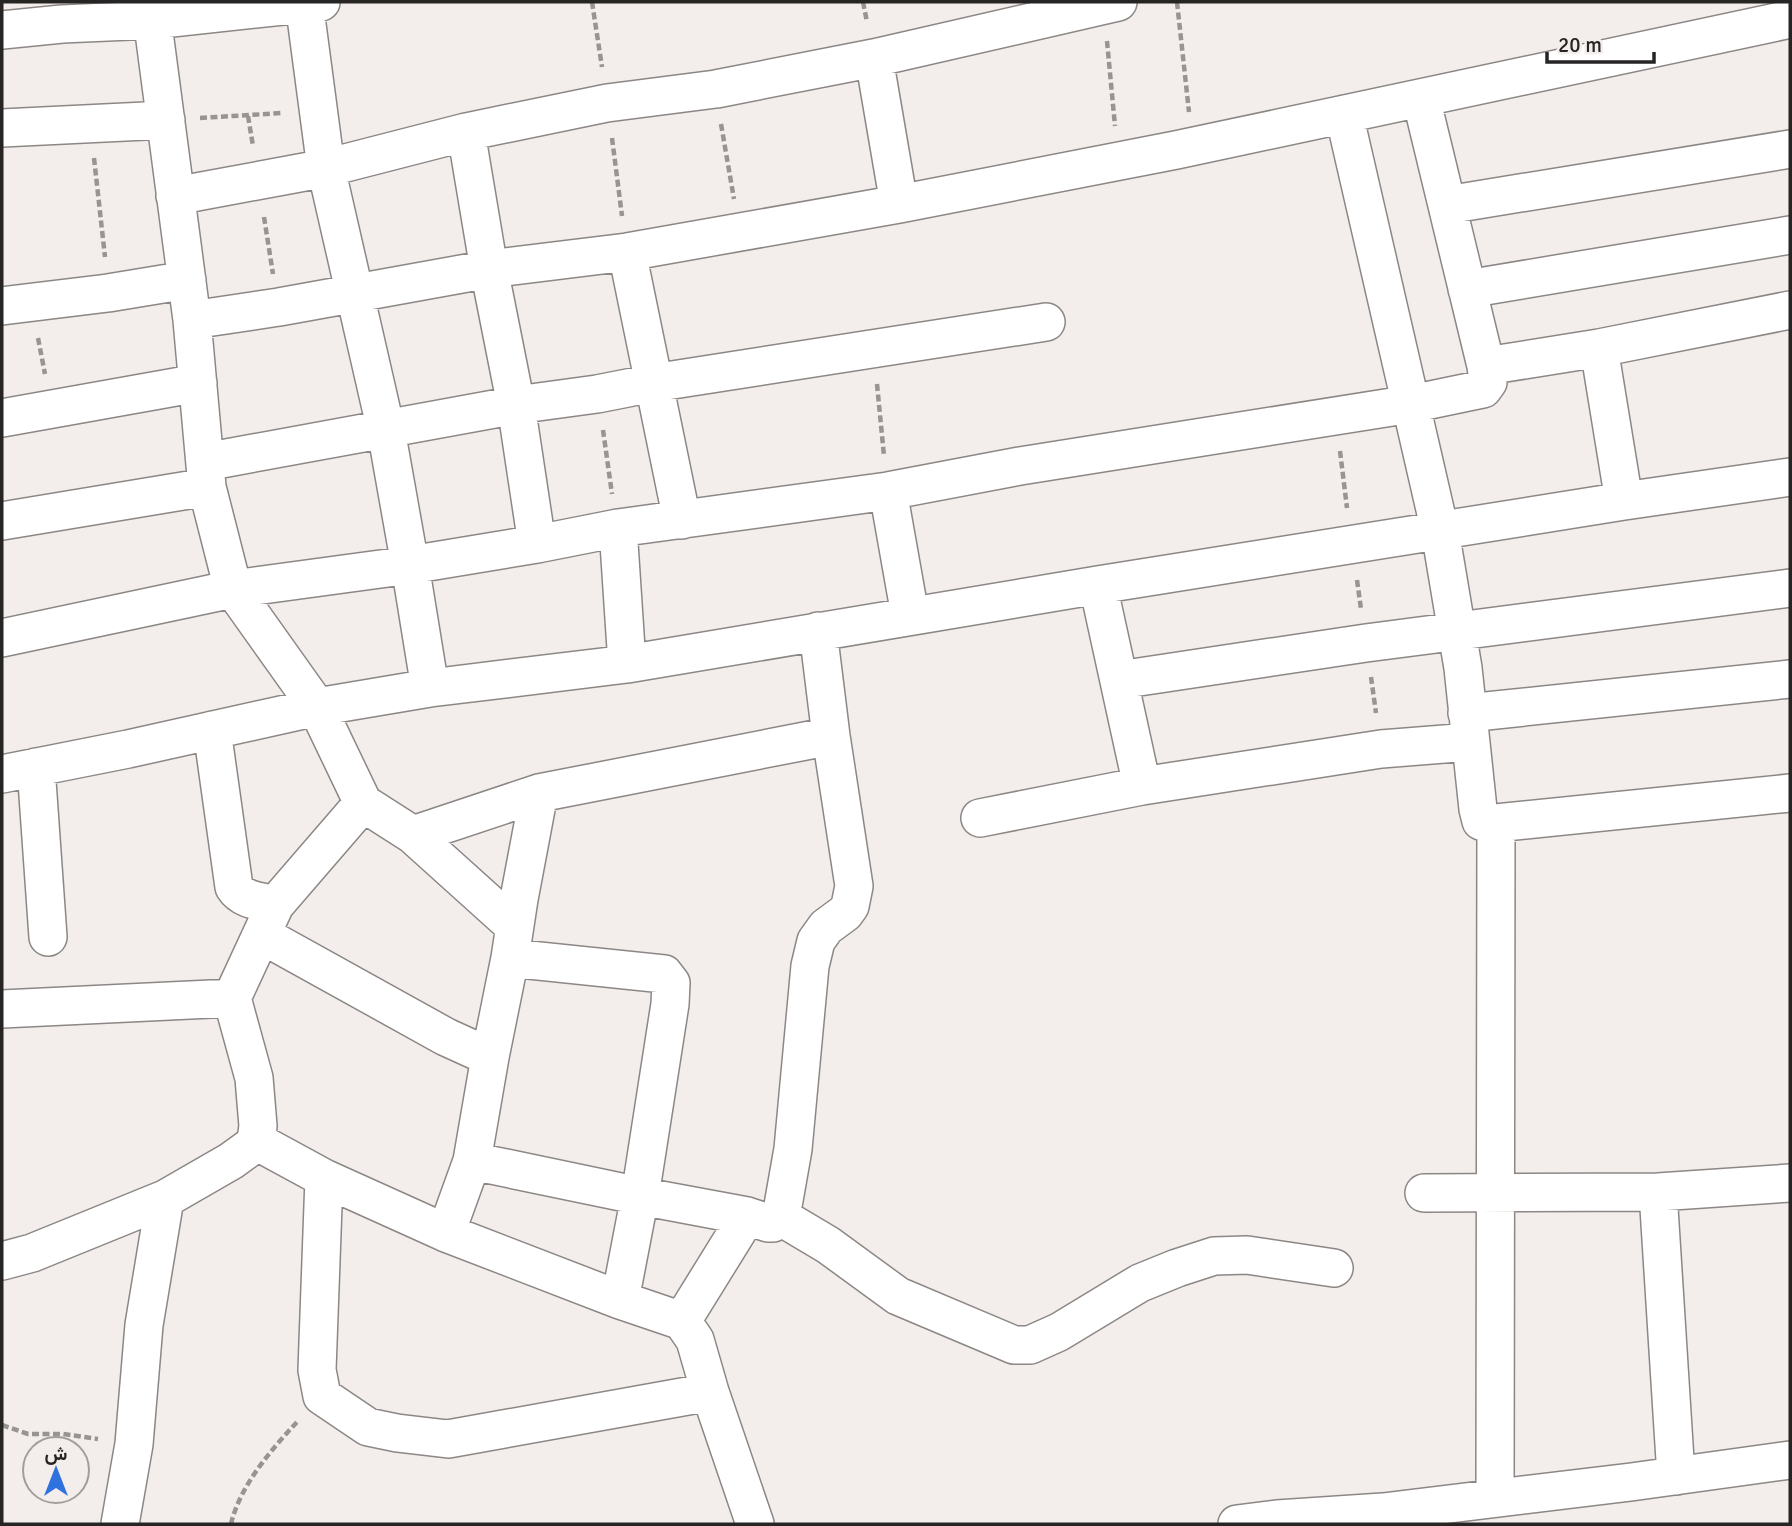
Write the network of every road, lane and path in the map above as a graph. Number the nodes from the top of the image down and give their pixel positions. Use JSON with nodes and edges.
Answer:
{"nodes":[{"id":1,"x":592,"y":2,"type":"edge"},
{"id":2,"x":1177,"y":2,"type":"edge"},
{"id":3,"x":310,"y":3,"type":"edge"},
{"id":4,"x":1111,"y":3,"type":"edge"},
{"id":5,"x":152,"y":11,"type":"edge"},
{"id":6,"x":1786,"y":22,"type":"edge"},
{"id":7,"x":2,"y":30,"type":"edge"},
{"id":8,"x":874,"y":58,"type":"junction"},
{"id":9,"x":716,"y":89,"type":"junction"},
{"id":10,"x":1421,"y":98,"type":"junction"},
{"id":11,"x":607,"y":103,"type":"junction"},
{"id":12,"x":1343,"y":114,"type":"junction"},
{"id":13,"x":248,"y":116,"type":"dead end"},
{"id":14,"x":166,"y":120,"type":"junction"},
{"id":15,"x":91,"y":123,"type":"junction"},
{"id":16,"x":2,"y":128,"type":"edge"},
{"id":17,"x":466,"y":132,"type":"junction"},
{"id":18,"x":1193,"y":146,"type":"junction"},
{"id":19,"x":1790,"y":149,"type":"edge"},
{"id":20,"x":1118,"y":161,"type":"junction"},
{"id":21,"x":326,"y":168,"type":"junction"},
{"id":22,"x":175,"y":196,"type":"junction"},
{"id":23,"x":899,"y":204,"type":"junction"},
{"id":24,"x":1447,"y":205,"type":"junction"},
{"id":25,"x":740,"y":232,"type":"junction"},
{"id":26,"x":1790,"y":235,"type":"edge"},
{"id":27,"x":626,"y":252,"type":"junction"},
{"id":28,"x":489,"y":269,"type":"junction"},
{"id":29,"x":187,"y":280,"type":"junction"},
{"id":30,"x":1467,"y":289,"type":"junction"},
{"id":31,"x":108,"y":293,"type":"junction"},
{"id":32,"x":353,"y":293,"type":"junction"},
{"id":33,"x":16,"y":304,"type":"edge"},
{"id":34,"x":1790,"y":310,"type":"edge"},
{"id":35,"x":192,"y":320,"type":"junction"},
{"id":36,"x":1046,"y":322,"type":"dead end"},
{"id":37,"x":1599,"y":348,"type":"junction"},
{"id":38,"x":874,"y":349,"type":"junction"},
{"id":39,"x":1486,"y":366,"type":"junction"},
{"id":40,"x":198,"y":383,"type":"junction"},
{"id":41,"x":653,"y":383,"type":"junction"},
{"id":42,"x":597,"y":394,"type":"junction"},
{"id":43,"x":1411,"y":404,"type":"junction"},
{"id":44,"x":516,"y":405,"type":"junction"},
{"id":45,"x":53,"y":409,"type":"junction"},
{"id":46,"x":2,"y":418,"type":"edge"},
{"id":47,"x":386,"y":430,"type":"junction"},
{"id":48,"x":206,"y":475,"type":"junction"},
{"id":49,"x":1790,"y":477,"type":"edge"},
{"id":50,"x":888,"y":491,"type":"junction"},
{"id":51,"x":1624,"y":501,"type":"junction"},
{"id":52,"x":682,"y":520,"type":"junction"},
{"id":53,"x":2,"y":521,"type":"edge"},
{"id":54,"x":618,"y":528,"type":"junction"},
{"id":55,"x":1440,"y":531,"type":"junction"},
{"id":56,"x":537,"y":544,"type":"junction"},
{"id":57,"x":410,"y":565,"type":"junction"},
{"id":58,"x":1098,"y":585,"type":"junction"},
{"id":59,"x":1790,"y":588,"type":"edge"},
{"id":60,"x":233,"y":589,"type":"junction"},
{"id":61,"x":910,"y":615,"type":"junction"},
{"id":62,"x":1457,"y":630,"type":"junction"},
{"id":63,"x":818,"y":631,"type":"junction"},
{"id":64,"x":2,"y":638,"type":"edge"},
{"id":65,"x":626,"y":664,"type":"junction"},
{"id":66,"x":1790,"y":679,"type":"edge"},
{"id":67,"x":1119,"y":680,"type":"junction"},
{"id":68,"x":430,"y":688,"type":"junction"},
{"id":69,"x":317,"y":707,"type":"junction"},
{"id":70,"x":1469,"y":727,"type":"junction"},
{"id":71,"x":212,"y":730,"type":"junction"},
{"id":72,"x":831,"y":736,"type":"junction"},
{"id":73,"x":19,"y":770,"type":"edge"},
{"id":74,"x":1142,"y":786,"type":"junction"},
{"id":75,"x":539,"y":793,"type":"junction"},
{"id":76,"x":1790,"y":793,"type":"edge"},
{"id":77,"x":363,"y":803,"type":"junction"},
{"id":78,"x":981,"y":818,"type":"dead end"},
{"id":79,"x":1496,"y":823,"type":"junction"},
{"id":80,"x":413,"y":835,"type":"junction"},
{"id":81,"x":269,"y":920,"type":"junction"},
{"id":82,"x":48,"y":937,"type":"dead end"},
{"id":83,"x":512,"y":942,"type":"junction"},
{"id":84,"x":232,"y":998,"type":"junction"},
{"id":85,"x":2,"y":1010,"type":"edge"},
{"id":86,"x":490,"y":1057,"type":"junction"},
{"id":87,"x":256,"y":1141,"type":"junction"},
{"id":88,"x":472,"y":1161,"type":"junction"},
{"id":89,"x":324,"y":1178,"type":"junction"},
{"id":90,"x":1790,"y":1183,"type":"edge"},
{"id":91,"x":1658,"y":1192,"type":"junction"},
{"id":92,"x":1424,"y":1193,"type":"dead end"},
{"id":93,"x":1495,"y":1193,"type":"junction"},
{"id":94,"x":640,"y":1196,"type":"junction"},
{"id":95,"x":164,"y":1199,"type":"junction"},
{"id":96,"x":764,"y":1217,"type":"junction"},
{"id":97,"x":446,"y":1233,"type":"junction"},
{"id":98,"x":2,"y":1261,"type":"edge"},
{"id":99,"x":1334,"y":1268,"type":"dead end"},
{"id":100,"x":620,"y":1300,"type":"junction"},
{"id":101,"x":682,"y":1321,"type":"junction"},
{"id":102,"x":710,"y":1392,"type":"junction"},
{"id":103,"x":322,"y":1396,"type":"junction"},
{"id":104,"x":2,"y":1425,"type":"edge"},
{"id":105,"x":134,"y":1444,"type":"junction"},
{"id":106,"x":1790,"y":1460,"type":"edge"},
{"id":107,"x":1676,"y":1476,"type":"junction"},
{"id":108,"x":1495,"y":1498,"type":"junction"},
{"id":109,"x":120,"y":1524,"type":"edge"},
{"id":110,"x":231,"y":1524,"type":"edge"},
{"id":111,"x":755,"y":1524,"type":"edge"},
{"id":112,"x":1237,"y":1524,"type":"edge"}],
"edges":[{"from":1,"to":11,"type":"path"},
{"from":2,"to":18,"type":"path"},
{"from":3,"to":5,"type":"street"},
{"from":3,"to":21,"type":"street"},
{"from":4,"to":8,"type":"street"},
{"from":4,"to":20,"type":"path"},
{"from":5,"to":7,"type":"street"},
{"from":5,"to":14,"type":"street"},
{"from":6,"to":10,"type":"street"},
{"from":8,"to":9,"type":"street"},
{"from":8,"to":23,"type":"street"},
{"from":9,"to":11,"type":"street"},
{"from":9,"to":25,"type":"path"},
{"from":10,"to":12,"type":"street"},
{"from":10,"to":24,"type":"street"},
{"from":11,"to":17,"type":"street"},
{"from":11,"to":27,"type":"path"},
{"from":12,"to":18,"type":"street"},
{"from":12,"to":43,"type":"street"},
{"from":13,"to":14,"type":"path"},
{"from":14,"to":15,"type":"street"},
{"from":14,"to":22,"type":"street"},
{"from":15,"to":16,"type":"street"},
{"from":15,"to":31,"type":"path"},
{"from":17,"to":21,"type":"street"},
{"from":17,"to":28,"type":"street"},
{"from":18,"to":20,"type":"street"},
{"from":19,"to":24,"type":"street"},
{"from":20,"to":23,"type":"street"},
{"from":21,"to":22,"type":"street"},
{"from":21,"to":32,"type":"street"},
{"from":22,"to":29,"type":"street"},
{"from":23,"to":25,"type":"street"},
{"from":24,"to":30,"type":"street"},
{"from":25,"to":27,"type":"street"},
{"from":26,"to":30,"type":"street"},
{"from":27,"to":28,"type":"street"},
{"from":27,"to":41,"type":"street"},
{"from":28,"to":32,"type":"street"},
{"from":28,"to":44,"type":"street"},
{"from":29,"to":31,"type":"street"},
{"from":29,"to":35,"type":"street"},
{"from":30,"to":39,"type":"street"},
{"from":31,"to":33,"type":"street"},
{"from":32,"to":35,"type":"street"},
{"from":32,"to":47,"type":"street"},
{"from":33,"to":45,"type":"path"},
{"from":34,"to":37,"type":"street"},
{"from":35,"to":40,"type":"street"},
{"from":36,"to":38,"type":"street"},
{"from":37,"to":39,"type":"street"},
{"from":37,"to":51,"type":"street"},
{"from":38,"to":41,"type":"street"},
{"from":38,"to":50,"type":"path"},
{"from":39,"to":43,"type":"street"},
{"from":40,"to":45,"type":"street"},
{"from":40,"to":48,"type":"street"},
{"from":41,"to":42,"type":"street"},
{"from":41,"to":52,"type":"street"},
{"from":42,"to":44,"type":"street"},
{"from":42,"to":54,"type":"path"},
{"from":43,"to":50,"type":"street"},
{"from":43,"to":55,"type":"street"},
{"from":44,"to":47,"type":"street"},
{"from":44,"to":56,"type":"street"},
{"from":45,"to":46,"type":"street"},
{"from":47,"to":48,"type":"street"},
{"from":47,"to":57,"type":"street"},
{"from":48,"to":53,"type":"street"},
{"from":48,"to":60,"type":"street"},
{"from":49,"to":51,"type":"street"},
{"from":50,"to":52,"type":"street"},
{"from":50,"to":61,"type":"street"},
{"from":51,"to":55,"type":"street"},
{"from":52,"to":54,"type":"street"},
{"from":54,"to":56,"type":"street"},
{"from":54,"to":65,"type":"street"},
{"from":55,"to":58,"type":"street"},
{"from":55,"to":62,"type":"street"},
{"from":56,"to":57,"type":"street"},
{"from":57,"to":60,"type":"street"},
{"from":57,"to":68,"type":"street"},
{"from":58,"to":61,"type":"street"},
{"from":58,"to":67,"type":"street"},
{"from":59,"to":62,"type":"street"},
{"from":60,"to":64,"type":"street"},
{"from":60,"to":69,"type":"street"},
{"from":61,"to":63,"type":"street"},
{"from":62,"to":67,"type":"street"},
{"from":62,"to":70,"type":"street"},
{"from":63,"to":65,"type":"street"},
{"from":63,"to":72,"type":"street"},
{"from":65,"to":68,"type":"street"},
{"from":66,"to":70,"type":"street"},
{"from":67,"to":74,"type":"street"},
{"from":68,"to":69,"type":"street"},
{"from":69,"to":71,"type":"street"},
{"from":69,"to":77,"type":"street"},
{"from":70,"to":74,"type":"street"},
{"from":70,"to":79,"type":"street"},
{"from":71,"to":73,"type":"street"},
{"from":71,"to":81,"type":"street"},
{"from":72,"to":75,"type":"street"},
{"from":72,"to":96,"type":"street"},
{"from":73,"to":82,"type":"street"},
{"from":74,"to":78,"type":"street"},
{"from":75,"to":80,"type":"street"},
{"from":75,"to":83,"type":"street"},
{"from":76,"to":79,"type":"street"},
{"from":77,"to":80,"type":"street"},
{"from":77,"to":81,"type":"street"},
{"from":79,"to":93,"type":"street"},
{"from":80,"to":83,"type":"street"},
{"from":81,"to":84,"type":"street"},
{"from":81,"to":86,"type":"street"},
{"from":83,"to":86,"type":"street"},
{"from":83,"to":94,"type":"street"},
{"from":84,"to":85,"type":"street"},
{"from":84,"to":87,"type":"street"},
{"from":86,"to":88,"type":"street"},
{"from":87,"to":89,"type":"street"},
{"from":87,"to":95,"type":"street"},
{"from":88,"to":94,"type":"street"},
{"from":88,"to":97,"type":"street"},
{"from":89,"to":97,"type":"street"},
{"from":89,"to":103,"type":"street"},
{"from":90,"to":91,"type":"street"},
{"from":91,"to":93,"type":"street"},
{"from":91,"to":107,"type":"street"},
{"from":92,"to":93,"type":"street"},
{"from":93,"to":108,"type":"street"},
{"from":94,"to":96,"type":"street"},
{"from":94,"to":100,"type":"street"},
{"from":95,"to":98,"type":"street"},
{"from":95,"to":105,"type":"street"},
{"from":96,"to":99,"type":"street"},
{"from":96,"to":101,"type":"street"},
{"from":97,"to":100,"type":"street"},
{"from":100,"to":101,"type":"street"},
{"from":101,"to":102,"type":"street"},
{"from":102,"to":103,"type":"street"},
{"from":102,"to":111,"type":"street"},
{"from":103,"to":110,"type":"path"},
{"from":104,"to":105,"type":"path"},
{"from":105,"to":109,"type":"street"},
{"from":106,"to":107,"type":"street"},
{"from":107,"to":108,"type":"street"},
{"from":108,"to":112,"type":"street"}]}
